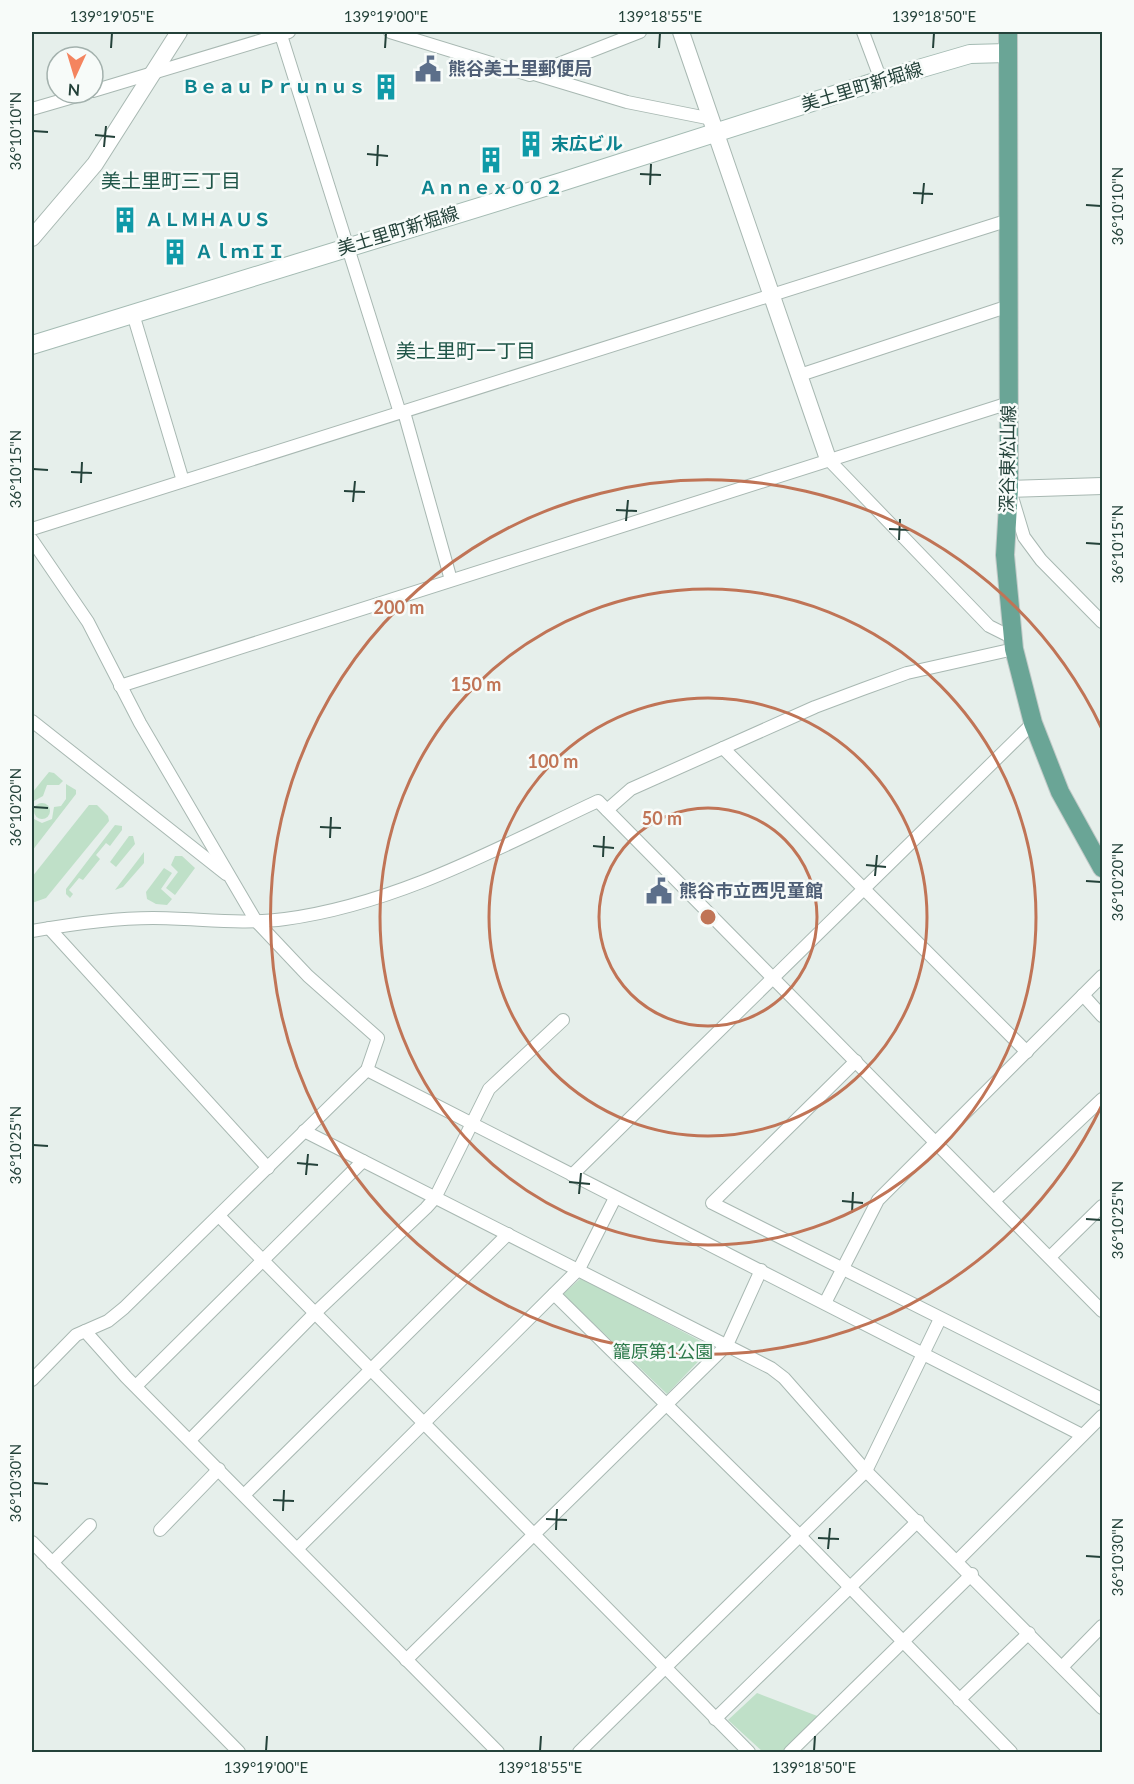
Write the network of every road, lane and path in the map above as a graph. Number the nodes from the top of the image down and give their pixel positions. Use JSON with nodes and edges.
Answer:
{"nodes":[{"id":1,"x":178,"y":32,"type":"edge"},
{"id":2,"x":283,"y":32,"type":"edge"},
{"id":3,"x":390,"y":32,"type":"edge"},
{"id":4,"x":640,"y":32,"type":"edge"},
{"id":5,"x":681,"y":32,"type":"edge"},
{"id":6,"x":863,"y":32,"type":"edge"},
{"id":7,"x":1008,"y":32,"type":"edge"},
{"id":8,"x":1007,"y":53,"type":"junction"},
{"id":9,"x":534,"y":74,"type":"junction"},
{"id":10,"x":152,"y":75,"type":"junction"},
{"id":11,"x":881,"y":80,"type":"junction"},
{"id":12,"x":105,"y":88,"type":"edge"},
{"id":13,"x":714,"y":126,"type":"junction"},
{"id":14,"x":1009,"y":220,"type":"junction"},
{"id":15,"x":32,"y":238,"type":"edge"},
{"id":16,"x":349,"y":246,"type":"junction"},
{"id":17,"x":772,"y":293,"type":"junction"},
{"id":18,"x":1009,"y":306,"type":"junction"},
{"id":19,"x":133,"y":314,"type":"junction"},
{"id":20,"x":32,"y":345,"type":"edge"},
{"id":21,"x":800,"y":375,"type":"junction"},
{"id":22,"x":1009,"y":403,"type":"junction"},
{"id":23,"x":402,"y":412,"type":"junction"},
{"id":24,"x":828,"y":459,"type":"junction"},
{"id":25,"x":183,"y":481,"type":"junction"},
{"id":26,"x":1102,"y":486,"type":"edge"},
{"id":27,"x":1009,"y":489,"type":"junction"},
{"id":28,"x":32,"y":529,"type":"edge"},
{"id":29,"x":32,"y":540,"type":"edge"},
{"id":30,"x":452,"y":580,"type":"junction"},
{"id":31,"x":1102,"y":622,"type":"edge"},
{"id":32,"x":1014,"y":644,"type":"junction"},
{"id":33,"x":120,"y":686,"type":"junction"},
{"id":34,"x":32,"y":721,"type":"edge"},
{"id":35,"x":1032,"y":723,"type":"junction"},
{"id":36,"x":723,"y":748,"type":"junction"},
{"id":37,"x":607,"y":810,"type":"junction"},
{"id":38,"x":214,"y":849,"type":"junction"},
{"id":39,"x":204,"y":859,"type":"junction"},
{"id":40,"x":1102,"y":868,"type":"edge"},
{"id":41,"x":231,"y":877,"type":"junction"},
{"id":42,"x":862,"y":888,"type":"junction"},
{"id":43,"x":256,"y":921,"type":"junction"},
{"id":44,"x":49,"y":928,"type":"junction"},
{"id":45,"x":32,"y":931,"type":"edge"},
{"id":46,"x":1102,"y":976,"type":"edge"},
{"id":47,"x":774,"y":977,"type":"junction"},
{"id":48,"x":1083,"y":995,"type":"junction"},
{"id":49,"x":1102,"y":1016,"type":"edge"},
{"id":50,"x":563,"y":1020,"type":"dead end"},
{"id":51,"x":1027,"y":1052,"type":"junction"},
{"id":52,"x":856,"y":1060,"type":"junction"},
{"id":53,"x":367,"y":1070,"type":"junction"},
{"id":54,"x":1102,"y":1099,"type":"edge"},
{"id":55,"x":472,"y":1124,"type":"junction"},
{"id":56,"x":304,"y":1131,"type":"junction"},
{"id":57,"x":937,"y":1142,"type":"junction"},
{"id":58,"x":363,"y":1161,"type":"junction"},
{"id":59,"x":268,"y":1168,"type":"junction"},
{"id":60,"x":572,"y":1175,"type":"junction"},
{"id":61,"x":435,"y":1198,"type":"junction"},
{"id":62,"x":615,"y":1198,"type":"junction"},
{"id":63,"x":994,"y":1201,"type":"junction"},
{"id":64,"x":1102,"y":1206,"type":"edge"},
{"id":65,"x":219,"y":1216,"type":"junction"},
{"id":66,"x":508,"y":1234,"type":"junction"},
{"id":67,"x":1050,"y":1257,"type":"junction"},
{"id":68,"x":263,"y":1261,"type":"junction"},
{"id":69,"x":579,"y":1269,"type":"junction"},
{"id":70,"x":761,"y":1270,"type":"junction"},
{"id":71,"x":842,"y":1270,"type":"junction"},
{"id":72,"x":554,"y":1294,"type":"junction"},
{"id":73,"x":825,"y":1303,"type":"junction"},
{"id":74,"x":1102,"y":1311,"type":"edge"},
{"id":75,"x":315,"y":1313,"type":"junction"},
{"id":76,"x":940,"y":1318,"type":"junction"},
{"id":77,"x":85,"y":1331,"type":"junction"},
{"id":78,"x":727,"y":1345,"type":"junction"},
{"id":79,"x":924,"y":1354,"type":"junction"},
{"id":80,"x":371,"y":1370,"type":"junction"},
{"id":81,"x":32,"y":1380,"type":"edge"},
{"id":82,"x":136,"y":1386,"type":"junction"},
{"id":83,"x":1102,"y":1398,"type":"edge"},
{"id":84,"x":665,"y":1403,"type":"junction"},
{"id":85,"x":1102,"y":1416,"type":"edge"},
{"id":86,"x":424,"y":1424,"type":"junction"},
{"id":87,"x":1082,"y":1435,"type":"junction"},
{"id":88,"x":190,"y":1440,"type":"junction"},
{"id":89,"x":219,"y":1469,"type":"junction"},
{"id":90,"x":866,"y":1470,"type":"junction"},
{"id":91,"x":244,"y":1495,"type":"junction"},
{"id":92,"x":918,"y":1521,"type":"junction"},
{"id":93,"x":90,"y":1525,"type":"dead end"},
{"id":94,"x":160,"y":1530,"type":"dead end"},
{"id":95,"x":534,"y":1535,"type":"junction"},
{"id":96,"x":800,"y":1536,"type":"junction"},
{"id":97,"x":32,"y":1542,"type":"edge"},
{"id":98,"x":298,"y":1548,"type":"junction"},
{"id":99,"x":958,"y":1560,"type":"junction"},
{"id":100,"x":52,"y":1563,"type":"junction"},
{"id":101,"x":972,"y":1574,"type":"junction"},
{"id":102,"x":850,"y":1589,"type":"junction"},
{"id":103,"x":1102,"y":1626,"type":"edge"},
{"id":104,"x":1029,"y":1633,"type":"junction"},
{"id":105,"x":903,"y":1644,"type":"junction"},
{"id":106,"x":406,"y":1659,"type":"junction"},
{"id":107,"x":1062,"y":1667,"type":"junction"},
{"id":108,"x":666,"y":1668,"type":"junction"},
{"id":109,"x":959,"y":1700,"type":"junction"},
{"id":110,"x":1102,"y":1708,"type":"edge"},
{"id":111,"x":715,"y":1719,"type":"junction"},
{"id":112,"x":239,"y":1752,"type":"edge"},
{"id":113,"x":498,"y":1752,"type":"edge"},
{"id":114,"x":579,"y":1752,"type":"edge"},
{"id":115,"x":749,"y":1752,"type":"edge"},
{"id":116,"x":790,"y":1752,"type":"edge"},
{"id":117,"x":1011,"y":1752,"type":"edge"}],
"edges":[{"from":1,"to":10,"type":"street"},
{"from":2,"to":10,"type":"street"},
{"from":2,"to":16,"type":"street"},
{"from":3,"to":9,"type":"street"},
{"from":4,"to":9,"type":"street"},
{"from":5,"to":13,"type":"street"},
{"from":6,"to":11,"type":"street"},
{"from":7,"to":8,"type":"main road","name":"深谷東松山線"},
{"from":8,"to":11,"type":"main road","name":"美土里町新堀線"},
{"from":8,"to":14,"type":"main road","name":"深谷東松山線"},
{"from":9,"to":13,"type":"street"},
{"from":10,"to":12,"type":"street"},
{"from":10,"to":15,"type":"street"},
{"from":11,"to":13,"type":"main road","name":"美土里町新堀線"},
{"from":13,"to":16,"type":"main road","name":"美土里町新堀線"},
{"from":13,"to":17,"type":"street"},
{"from":14,"to":17,"type":"street"},
{"from":14,"to":18,"type":"main road","name":"深谷東松山線"},
{"from":16,"to":19,"type":"main road","name":"美土里町新堀線"},
{"from":16,"to":23,"type":"street"},
{"from":17,"to":21,"type":"street"},
{"from":17,"to":23,"type":"street"},
{"from":18,"to":21,"type":"street"},
{"from":18,"to":22,"type":"main road","name":"深谷東松山線"},
{"from":19,"to":20,"type":"main road","name":"美土里町新堀線"},
{"from":19,"to":25,"type":"street"},
{"from":21,"to":24,"type":"street"},
{"from":22,"to":24,"type":"street"},
{"from":22,"to":27,"type":"main road","name":"深谷東松山線"},
{"from":23,"to":25,"type":"street"},
{"from":23,"to":30,"type":"street"},
{"from":24,"to":30,"type":"street"},
{"from":24,"to":32,"type":"street"},
{"from":25,"to":28,"type":"street"},
{"from":26,"to":27,"type":"street"},
{"from":27,"to":31,"type":"street"},
{"from":27,"to":32,"type":"main road","name":"深谷東松山線"},
{"from":29,"to":33,"type":"street"},
{"from":30,"to":33,"type":"street"},
{"from":32,"to":35,"type":"main road","name":"深谷東松山線"},
{"from":32,"to":36,"type":"street"},
{"from":33,"to":38,"type":"street"},
{"from":34,"to":39,"type":"street"},
{"from":35,"to":40,"type":"main road","name":"深谷東松山線"},
{"from":35,"to":42,"type":"street"},
{"from":36,"to":37,"type":"street"},
{"from":36,"to":42,"type":"street"},
{"from":37,"to":43,"type":"street"},
{"from":37,"to":47,"type":"street"},
{"from":38,"to":39,"type":"street"},
{"from":38,"to":41,"type":"street"},
{"from":39,"to":41,"type":"street"},
{"from":41,"to":43,"type":"street"},
{"from":42,"to":47,"type":"street"},
{"from":42,"to":51,"type":"street"},
{"from":43,"to":44,"type":"street"},
{"from":43,"to":53,"type":"street"},
{"from":44,"to":45,"type":"street"},
{"from":44,"to":59,"type":"street"},
{"from":46,"to":48,"type":"street"},
{"from":47,"to":52,"type":"street"},
{"from":47,"to":60,"type":"street"},
{"from":48,"to":49,"type":"street"},
{"from":48,"to":51,"type":"street"},
{"from":50,"to":55,"type":"street"},
{"from":51,"to":57,"type":"street"},
{"from":52,"to":57,"type":"street"},
{"from":52,"to":71,"type":"street"},
{"from":53,"to":55,"type":"street"},
{"from":53,"to":56,"type":"street"},
{"from":54,"to":63,"type":"street"},
{"from":55,"to":60,"type":"street"},
{"from":55,"to":61,"type":"street"},
{"from":56,"to":58,"type":"street"},
{"from":56,"to":59,"type":"street"},
{"from":57,"to":63,"type":"street"},
{"from":57,"to":71,"type":"street"},
{"from":58,"to":61,"type":"street"},
{"from":58,"to":68,"type":"street"},
{"from":59,"to":65,"type":"street"},
{"from":60,"to":62,"type":"street"},
{"from":61,"to":66,"type":"street"},
{"from":61,"to":75,"type":"street"},
{"from":62,"to":69,"type":"street"},
{"from":62,"to":70,"type":"street"},
{"from":63,"to":67,"type":"street"},
{"from":64,"to":67,"type":"street"},
{"from":65,"to":68,"type":"street"},
{"from":65,"to":77,"type":"street"},
{"from":66,"to":69,"type":"street"},
{"from":66,"to":80,"type":"street"},
{"from":67,"to":74,"type":"street"},
{"from":68,"to":75,"type":"street"},
{"from":68,"to":82,"type":"street"},
{"from":69,"to":72,"type":"street"},
{"from":69,"to":78,"type":"street"},
{"from":70,"to":73,"type":"street"},
{"from":70,"to":78,"type":"street"},
{"from":71,"to":73,"type":"street"},
{"from":71,"to":76,"type":"street"},
{"from":72,"to":84,"type":"street"},
{"from":72,"to":86,"type":"street"},
{"from":73,"to":79,"type":"street"},
{"from":75,"to":80,"type":"street"},
{"from":75,"to":88,"type":"street"},
{"from":76,"to":79,"type":"street"},
{"from":76,"to":83,"type":"street"},
{"from":77,"to":81,"type":"street"},
{"from":77,"to":82,"type":"street"},
{"from":78,"to":84,"type":"street"},
{"from":78,"to":90,"type":"street"},
{"from":79,"to":87,"type":"street"},
{"from":79,"to":90,"type":"street"},
{"from":80,"to":86,"type":"street"},
{"from":80,"to":91,"type":"street"},
{"from":82,"to":88,"type":"street"},
{"from":84,"to":95,"type":"street"},
{"from":84,"to":96,"type":"street"},
{"from":85,"to":87,"type":"street"},
{"from":86,"to":95,"type":"street"},
{"from":86,"to":98,"type":"street"},
{"from":87,"to":99,"type":"street"},
{"from":88,"to":89,"type":"street"},
{"from":89,"to":91,"type":"street"},
{"from":89,"to":94,"type":"street"},
{"from":90,"to":92,"type":"street"},
{"from":90,"to":96,"type":"street"},
{"from":91,"to":98,"type":"street"},
{"from":92,"to":99,"type":"street"},
{"from":92,"to":102,"type":"street"},
{"from":93,"to":100,"type":"street"},
{"from":95,"to":106,"type":"street"},
{"from":95,"to":108,"type":"street"},
{"from":96,"to":102,"type":"street"},
{"from":96,"to":108,"type":"street"},
{"from":97,"to":100,"type":"street"},
{"from":98,"to":106,"type":"street"},
{"from":99,"to":101,"type":"street"},
{"from":100,"to":112,"type":"street"},
{"from":101,"to":104,"type":"street"},
{"from":101,"to":105,"type":"street"},
{"from":102,"to":105,"type":"street"},
{"from":102,"to":111,"type":"street"},
{"from":103,"to":107,"type":"street"},
{"from":104,"to":107,"type":"street"},
{"from":104,"to":109,"type":"street"},
{"from":105,"to":109,"type":"street"},
{"from":105,"to":116,"type":"street"},
{"from":106,"to":113,"type":"street"},
{"from":107,"to":110,"type":"street"},
{"from":108,"to":111,"type":"street"},
{"from":108,"to":114,"type":"street"},
{"from":109,"to":117,"type":"street"},
{"from":111,"to":115,"type":"street"}]}
